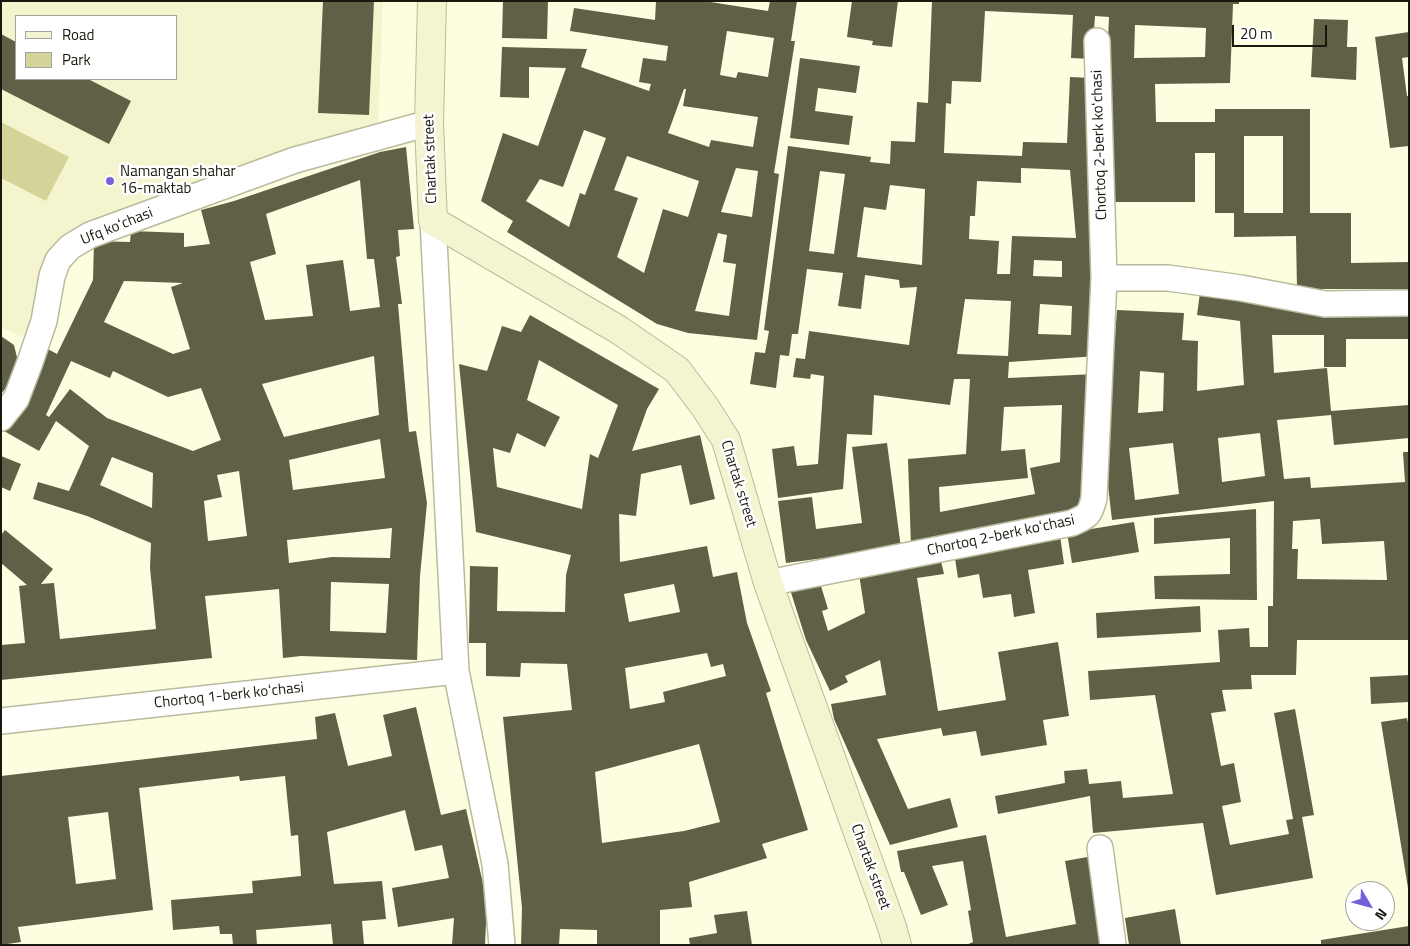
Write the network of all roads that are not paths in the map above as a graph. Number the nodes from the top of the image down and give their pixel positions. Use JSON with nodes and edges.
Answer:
{"nodes":[{"id":1,"x":432,"y":1,"type":"edge"},
{"id":2,"x":1097,"y":41,"type":"dead end"},
{"id":3,"x":429,"y":123,"type":"junction"},
{"id":4,"x":433,"y":221,"type":"junction"},
{"id":5,"x":1104,"y":278,"type":"junction"},
{"id":6,"x":1409,"y":303,"type":"edge"},
{"id":7,"x":1,"y":418,"type":"edge"},
{"id":8,"x":768,"y":583,"type":"junction"},
{"id":9,"x":456,"y":671,"type":"junction"},
{"id":10,"x":1,"y":721,"type":"edge"},
{"id":11,"x":1100,"y":848,"type":"dead end"},
{"id":12,"x":502,"y":945,"type":"edge"},
{"id":13,"x":897,"y":945,"type":"edge"},
{"id":14,"x":1113,"y":945,"type":"edge"}],
"edges":[{"from":1,"to":3,"type":"main road","name":"Chartak street"},
{"from":2,"to":5,"type":"street","name":"Chortoq 2-berk koʻchasi"},
{"from":3,"to":4,"type":"main road","name":"Chartak street"},
{"from":3,"to":7,"type":"street","name":"Ufq koʻchasi"},
{"from":4,"to":8,"type":"main road","name":"Chartak street"},
{"from":4,"to":9,"type":"street"},
{"from":5,"to":6,"type":"street"},
{"from":5,"to":8,"type":"street","name":"Chortoq 2-berk koʻchasi"},
{"from":8,"to":13,"type":"main road","name":"Chartak street"},
{"from":9,"to":10,"type":"street","name":"Chortoq 1-berk koʻchasi"},
{"from":9,"to":12,"type":"street"},
{"from":11,"to":14,"type":"street"}]}
